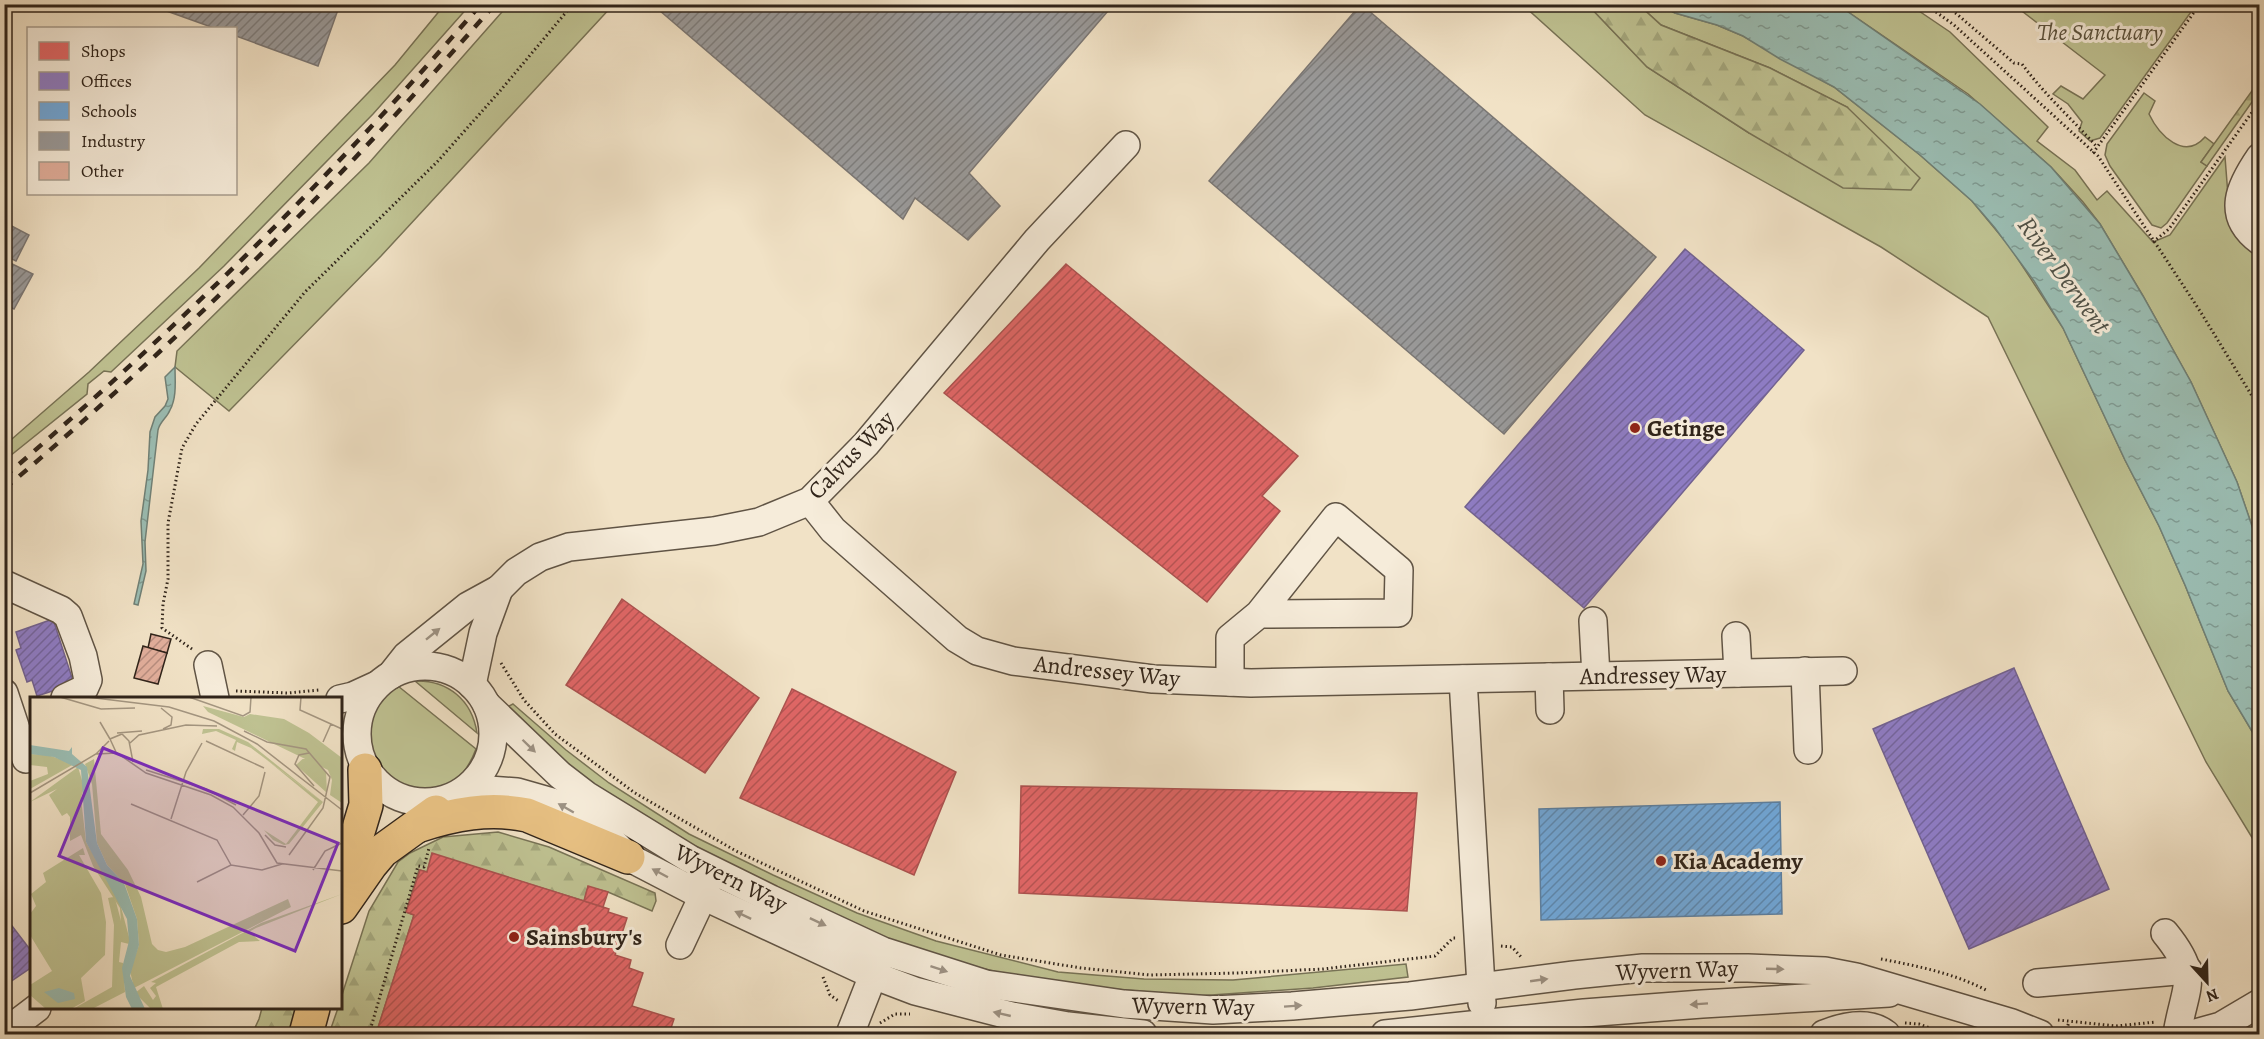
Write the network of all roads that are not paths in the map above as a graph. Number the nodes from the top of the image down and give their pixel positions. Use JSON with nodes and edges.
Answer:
{"nodes":[{"id":1,"x":1126,"y":145,"type":"dead end"},
{"id":2,"x":2259,"y":156,"type":"edge"},
{"id":3,"x":2259,"y":241,"type":"edge"},
{"id":4,"x":810,"y":501,"type":"junction"},
{"id":5,"x":4,"y":584,"type":"edge"},
{"id":6,"x":499,"y":589,"type":"junction"},
{"id":7,"x":1259,"y":614,"type":"junction"},
{"id":8,"x":1593,"y":621,"type":"dead end"},
{"id":9,"x":1736,"y":636,"type":"dead end"},
{"id":10,"x":208,"y":665,"type":"road end"},
{"id":11,"x":1805,"y":671,"type":"junction"},
{"id":12,"x":1843,"y":671,"type":"dead end"},
{"id":13,"x":1738,"y":673,"type":"junction"},
{"id":14,"x":1596,"y":676,"type":"junction"},
{"id":15,"x":1548,"y":677,"type":"junction"},
{"id":16,"x":1463,"y":679,"type":"junction"},
{"id":17,"x":384,"y":680,"type":"junction"},
{"id":18,"x":1230,"y":682,"type":"junction"},
{"id":19,"x":335,"y":694,"type":"edge"},
{"id":20,"x":224,"y":695,"type":"edge"},
{"id":21,"x":480,"y":695,"type":"junction"},
{"id":22,"x":69,"y":697,"type":"edge"},
{"id":23,"x":16,"y":706,"type":"edge"},
{"id":24,"x":1550,"y":710,"type":"dead end"},
{"id":25,"x":342,"y":747,"type":"edge"},
{"id":26,"x":1808,"y":750,"type":"dead end"},
{"id":27,"x":20,"y":761,"type":"edge"},
{"id":28,"x":364,"y":768,"type":"junction"},
{"id":29,"x":461,"y":793,"type":"junction"},
{"id":30,"x":421,"y":833,"type":"junction"},
{"id":31,"x":628,"y":857,"type":"junction"},
{"id":32,"x":690,"y":859,"type":"junction"},
{"id":33,"x":703,"y":896,"type":"junction"},
{"id":34,"x":342,"y":901,"type":"edge"},
{"id":35,"x":342,"y":907,"type":"edge"},
{"id":36,"x":2165,"y":933,"type":"dead end"},
{"id":37,"x":680,"y":945,"type":"dead end"},
{"id":38,"x":883,"y":951,"type":"junction"},
{"id":39,"x":2188,"y":970,"type":"junction"},
{"id":40,"x":873,"y":975,"type":"junction"},
{"id":41,"x":2037,"y":983,"type":"dead end"},
{"id":42,"x":1481,"y":988,"type":"junction"},
{"id":43,"x":1902,"y":992,"type":"junction"},
{"id":44,"x":1094,"y":1000,"type":"junction"},
{"id":45,"x":2259,"y":1003,"type":"edge"},
{"id":46,"x":1955,"y":1008,"type":"junction"},
{"id":47,"x":36,"y":1009,"type":"edge"},
{"id":48,"x":313,"y":1009,"type":"edge"},
{"id":49,"x":2058,"y":1012,"type":"edge"},
{"id":50,"x":1484,"y":1030,"type":"edge"},
{"id":51,"x":2183,"y":1031,"type":"edge"},
{"id":52,"x":4,"y":1033,"type":"edge"},
{"id":53,"x":1131,"y":1034,"type":"edge"},
{"id":54,"x":306,"y":1035,"type":"edge"},
{"id":55,"x":850,"y":1035,"type":"edge"},
{"id":56,"x":1385,"y":1035,"type":"edge"},
{"id":57,"x":1824,"y":1035,"type":"edge"},
{"id":58,"x":1886,"y":1035,"type":"edge"},
{"id":59,"x":1983,"y":1035,"type":"edge"}],
"edges":[{"from":1,"to":4,"type":"street","name":"Calvus Way"},
{"from":2,"to":3,"type":"street"},
{"from":4,"to":6,"type":"street","name":"Calvus Way"},
{"from":4,"to":18,"type":"street","name":"Andressey Way"},
{"from":5,"to":22,"type":"street"},
{"from":17,"to":6,"type":"street","name":"Calvus Way","one_way":true},
{"from":6,"to":21,"type":"street"},
{"from":7,"to":7,"type":"street"},
{"from":7,"to":18,"type":"street"},
{"from":8,"to":14,"type":"street"},
{"from":9,"to":13,"type":"street"},
{"from":10,"to":20,"type":"street"},
{"from":11,"to":12,"type":"street","name":"Andressey Way"},
{"from":11,"to":13,"type":"street","name":"Andressey Way"},
{"from":11,"to":26,"type":"street"},
{"from":13,"to":14,"type":"street","name":"Andressey Way"},
{"from":14,"to":15,"type":"street","name":"Andressey Way"},
{"from":15,"to":16,"type":"street","name":"Andressey Way"},
{"from":15,"to":24,"type":"street"},
{"from":16,"to":18,"type":"street","name":"Andressey Way"},
{"from":16,"to":42,"type":"street"},
{"from":17,"to":19,"type":"street"},
{"from":17,"to":21,"type":"street"},
{"from":17,"to":28,"type":"street"},
{"from":21,"to":29,"type":"street"},
{"from":21,"to":32,"type":"street","name":"Wyvern Way","one_way":true},
{"from":23,"to":27,"type":"street"},
{"from":25,"to":28,"type":"street"},
{"from":28,"to":29,"type":"street"},
{"from":28,"to":34,"type":"highway"},
{"from":29,"to":30,"type":"highway"},
{"from":31,"to":29,"type":"street","name":"Wyvern Way","one_way":true},
{"from":30,"to":31,"type":"highway"},
{"from":30,"to":35,"type":"highway"},
{"from":33,"to":31,"type":"street","name":"Wyvern Way","one_way":true},
{"from":32,"to":33,"type":"street"},
{"from":32,"to":38,"type":"street","name":"Wyvern Way","one_way":true},
{"from":33,"to":37,"type":"street"},
{"from":40,"to":33,"type":"street","name":"Wyvern Way","one_way":true},
{"from":36,"to":39,"type":"street"},
{"from":38,"to":40,"type":"street"},
{"from":38,"to":44,"type":"street","name":"Wyvern Way","one_way":true},
{"from":39,"to":49,"type":"street"},
{"from":39,"to":51,"type":"street"},
{"from":53,"to":40,"type":"street","name":"Wyvern Way","one_way":true},
{"from":40,"to":55,"type":"street"},
{"from":41,"to":49,"type":"street"},
{"from":42,"to":43,"type":"street","name":"Wyvern Way","one_way":true},
{"from":44,"to":42,"type":"street","name":"Wyvern Way","one_way":true},
{"from":42,"to":50,"type":"street"},
{"from":43,"to":46,"type":"street","name":"Wyvern Way"},
{"from":43,"to":50,"type":"street","name":"Wyvern Way","one_way":true},
{"from":44,"to":53,"type":"street"},
{"from":45,"to":51,"type":"street"},
{"from":46,"to":49,"type":"street","name":"Wyvern Way"},
{"from":46,"to":59,"type":"street","name":"Wyvern Way"},
{"from":47,"to":52,"type":"street"},
{"from":48,"to":54,"type":"highway"},
{"from":50,"to":56,"type":"street","name":"Wyvern Way"},
{"from":57,"to":58,"type":"street"}]}
